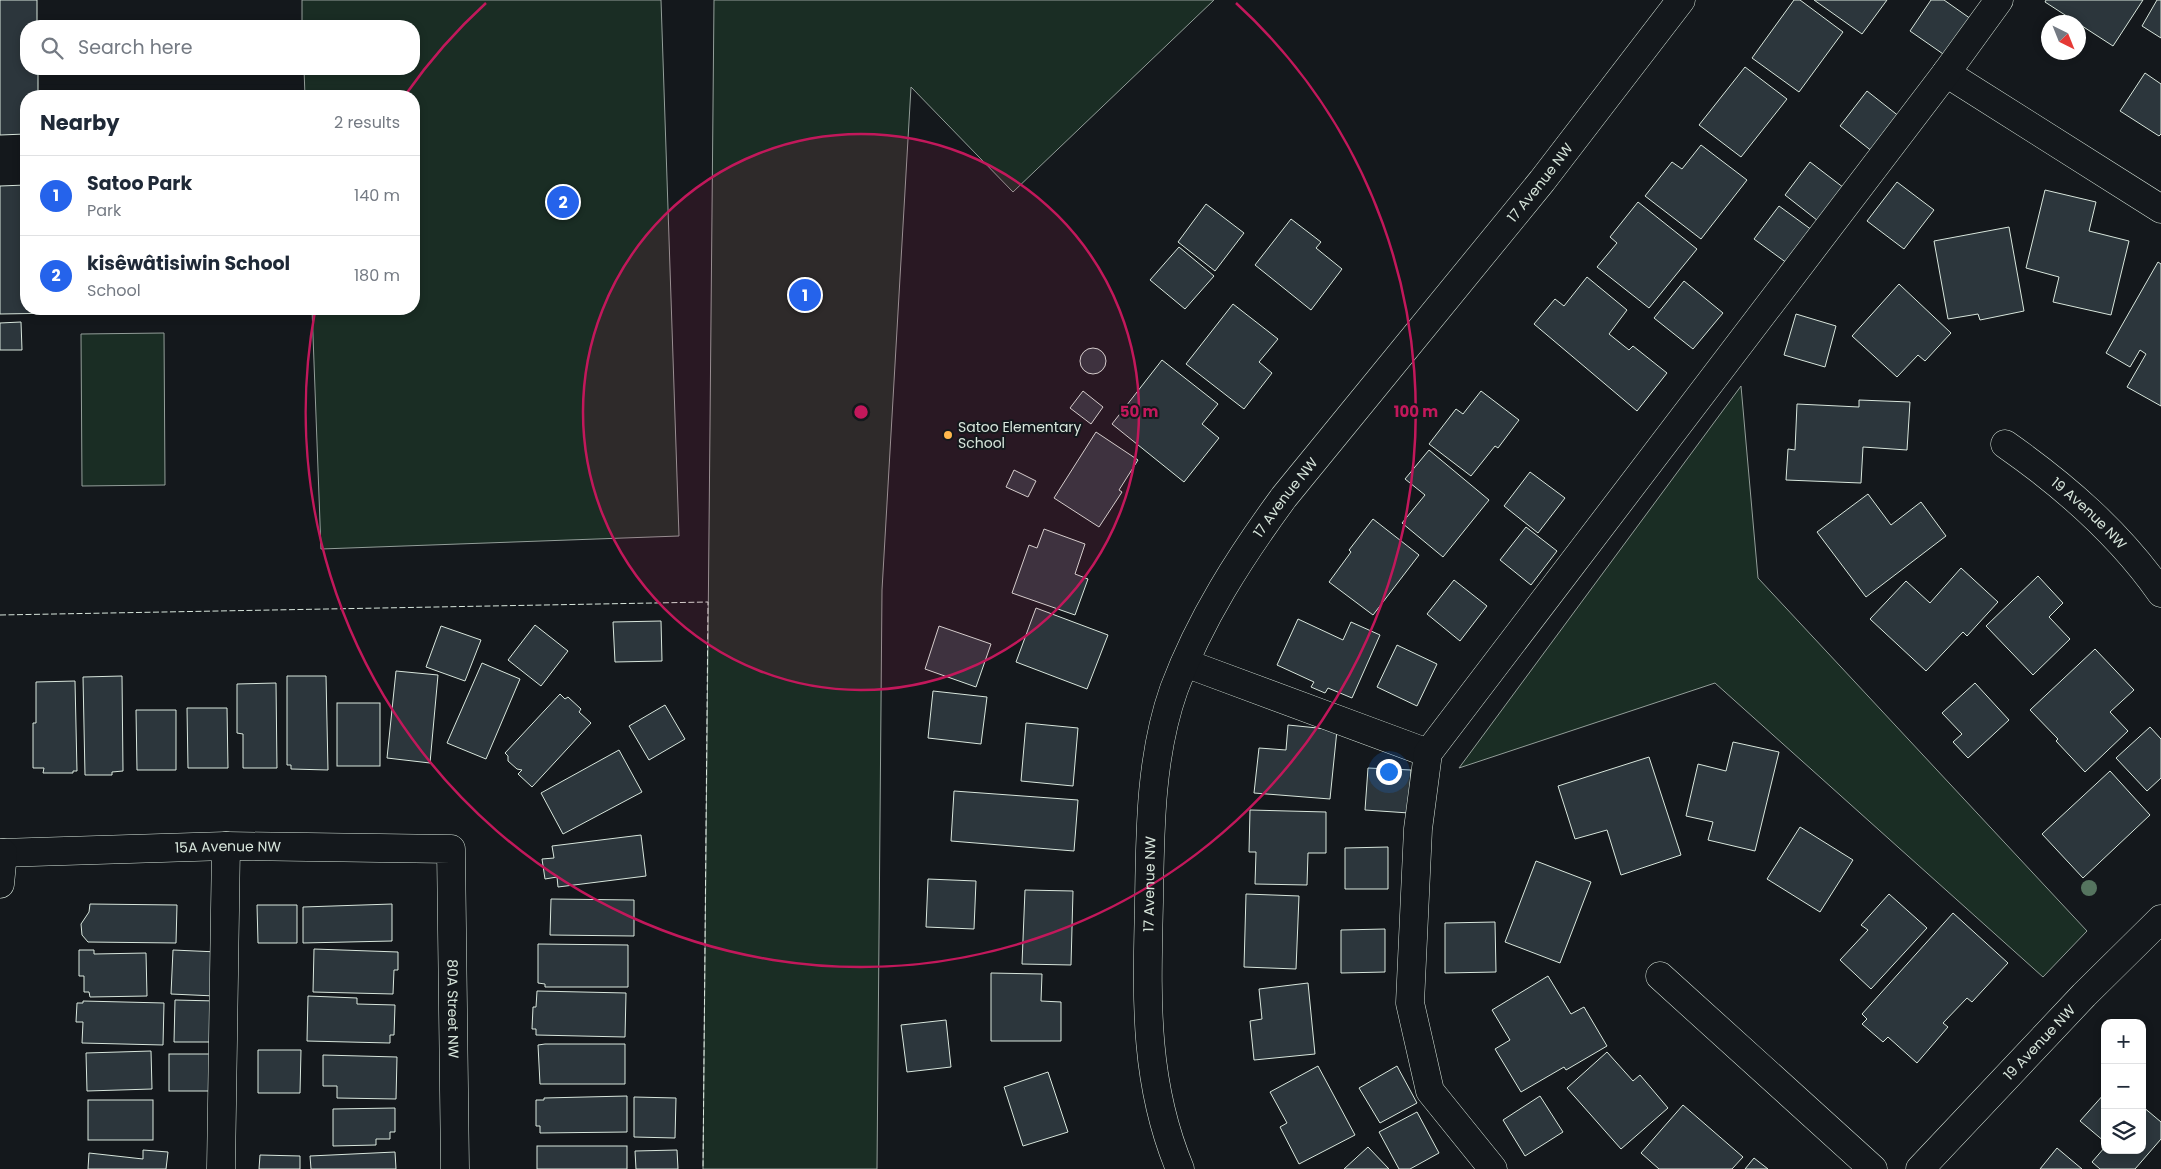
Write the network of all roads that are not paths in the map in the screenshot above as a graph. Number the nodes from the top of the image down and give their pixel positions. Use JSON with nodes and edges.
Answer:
{"nodes":[{"id":1,"x":1681,"y":0,"type":"edge"},
{"id":2,"x":1999,"y":0,"type":"edge"},
{"id":3,"x":1946,"y":73,"type":"junction"},
{"id":4,"x":2161,"y":209,"type":"edge"},
{"id":5,"x":2006,"y":444,"type":"dead end"},
{"id":6,"x":2158,"y":579,"type":"edge"},
{"id":7,"x":1185,"y":663,"type":"junction"},
{"id":8,"x":1428,"y":753,"type":"junction"},
{"id":9,"x":226,"y":846,"type":"junction"},
{"id":10,"x":451,"y":849,"type":"joint"},
{"id":11,"x":1,"y":853,"type":"edge"},
{"id":12,"x":0,"y":884,"type":"edge"},
{"id":13,"x":2161,"y":919,"type":"edge"},
{"id":14,"x":1660,"y":976,"type":"dead end"},
{"id":15,"x":221,"y":1169,"type":"edge"},
{"id":16,"x":455,"y":1169,"type":"edge"},
{"id":17,"x":1180,"y":1169,"type":"edge"},
{"id":18,"x":1493,"y":1169,"type":"edge"},
{"id":19,"x":1873,"y":1169,"type":"edge"},
{"id":20,"x":1920,"y":1169,"type":"edge"}],
"edges":[{"from":1,"to":7,"type":"street","name":"17 Avenue NW"},
{"from":2,"to":3,"type":"street"},
{"from":3,"to":4,"type":"street"},
{"from":3,"to":8,"type":"street"},
{"from":5,"to":6,"type":"street","name":"19 Avenue NW"},
{"from":7,"to":8,"type":"street"},
{"from":7,"to":17,"type":"street","name":"17 Avenue NW"},
{"from":8,"to":18,"type":"street"},
{"from":9,"to":10,"type":"street","name":"15A Avenue NW"},
{"from":9,"to":11,"type":"street","name":"15A Avenue NW"},
{"from":9,"to":15,"type":"street"},
{"from":10,"to":16,"type":"street","name":"80A Street NW"},
{"from":11,"to":12,"type":"street","name":"15A Avenue NW"},
{"from":13,"to":20,"type":"street","name":"19 Avenue NW"},
{"from":14,"to":19,"type":"street"}]}
